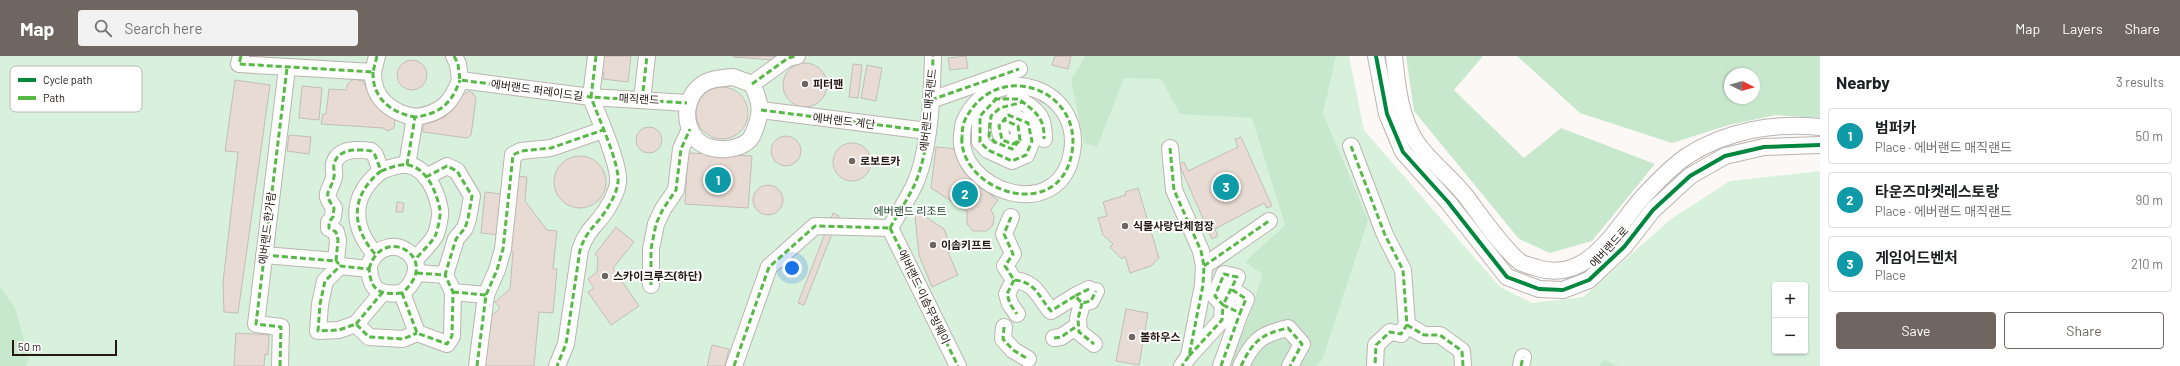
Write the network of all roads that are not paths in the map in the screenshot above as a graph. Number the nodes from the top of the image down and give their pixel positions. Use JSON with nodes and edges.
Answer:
{"nodes":[{"id":1,"x":377,"y":56,"type":"edge"},
{"id":2,"x":454,"y":56,"type":"edge"},
{"id":3,"x":596,"y":56,"type":"edge"},
{"id":4,"x":647,"y":56,"type":"edge"},
{"id":5,"x":797,"y":56,"type":"edge"},
{"id":6,"x":933,"y":56,"type":"edge"},
{"id":7,"x":1376,"y":56,"type":"edge"},
{"id":8,"x":1394,"y":56,"type":"edge"},
{"id":9,"x":240,"y":60,"type":"edge"},
{"id":10,"x":287,"y":68,"type":"junction"},
{"id":11,"x":1019,"y":69,"type":"dead end"},
{"id":12,"x":373,"y":72,"type":"junction"},
{"id":13,"x":460,"y":80,"type":"junction"},
{"id":14,"x":752,"y":84,"type":"junction"},
{"id":15,"x":591,"y":97,"type":"junction"},
{"id":16,"x":997,"y":98,"type":"junction"},
{"id":17,"x":642,"y":100,"type":"junction"},
{"id":18,"x":931,"y":100,"type":"junction"},
{"id":19,"x":978,"y":102,"type":"junction"},
{"id":20,"x":1023,"y":102,"type":"junction"},
{"id":21,"x":687,"y":103,"type":"junction"},
{"id":22,"x":761,"y":110,"type":"junction"},
{"id":23,"x":415,"y":117,"type":"junction"},
{"id":24,"x":1820,"y":127,"type":"edge"},
{"id":25,"x":690,"y":129,"type":"junction"},
{"id":26,"x":603,"y":130,"type":"junction"},
{"id":27,"x":927,"y":131,"type":"junction"},
{"id":28,"x":1044,"y":139,"type":"dead end"},
{"id":29,"x":1820,"y":145,"type":"edge"},
{"id":30,"x":1351,"y":146,"type":"dead end"},
{"id":31,"x":1170,"y":148,"type":"dead end"},
{"id":32,"x":407,"y":165,"type":"junction"},
{"id":33,"x":381,"y":171,"type":"junction"},
{"id":34,"x":426,"y":176,"type":"junction"},
{"id":35,"x":1011,"y":216,"type":"dead end"},
{"id":36,"x":1269,"y":221,"type":"dead end"},
{"id":37,"x":890,"y":228,"type":"junction"},
{"id":38,"x":375,"y":254,"type":"junction"},
{"id":39,"x":264,"y":255,"type":"junction"},
{"id":40,"x":338,"y":263,"type":"junction"},
{"id":41,"x":1204,"y":266,"type":"junction"},
{"id":42,"x":416,"y":267,"type":"junction"},
{"id":43,"x":368,"y":269,"type":"junction"},
{"id":44,"x":445,"y":275,"type":"junction"},
{"id":45,"x":1014,"y":280,"type":"junction"},
{"id":46,"x":651,"y":285,"type":"dead end"},
{"id":47,"x":453,"y":292,"type":"junction"},
{"id":48,"x":382,"y":293,"type":"junction"},
{"id":49,"x":402,"y":293,"type":"junction"},
{"id":50,"x":486,"y":295,"type":"junction"},
{"id":51,"x":1224,"y":305,"type":"junction"},
{"id":52,"x":1240,"y":313,"type":"junction"},
{"id":53,"x":1017,"y":314,"type":"dead end"},
{"id":54,"x":356,"y":324,"type":"junction"},
{"id":55,"x":1407,"y":324,"type":"junction"},
{"id":56,"x":1077,"y":326,"type":"junction"},
{"id":57,"x":1004,"y":327,"type":"dead end"},
{"id":58,"x":417,"y":333,"type":"junction"},
{"id":59,"x":1054,"y":338,"type":"dead end"},
{"id":60,"x":1094,"y":344,"type":"dead end"},
{"id":61,"x":1028,"y":358,"type":"dead end"},
{"id":62,"x":1186,"y":361,"type":"edge"},
{"id":63,"x":280,"y":366,"type":"edge"},
{"id":64,"x":478,"y":366,"type":"edge"},
{"id":65,"x":557,"y":366,"type":"edge"},
{"id":66,"x":734,"y":366,"type":"edge"},
{"id":67,"x":958,"y":366,"type":"edge"},
{"id":68,"x":1221,"y":366,"type":"edge"},
{"id":69,"x":1241,"y":366,"type":"edge"},
{"id":70,"x":1290,"y":366,"type":"edge"},
{"id":71,"x":1375,"y":366,"type":"edge"},
{"id":72,"x":1463,"y":366,"type":"edge"}],
"edges":[{"from":1,"to":12,"type":"street"},
{"from":2,"to":13,"type":"street"},
{"from":3,"to":15,"type":"street"},
{"from":4,"to":17,"type":"street"},
{"from":5,"to":14,"type":"street"},
{"from":6,"to":18,"type":"street","name":"에버랜드 매직랜드"},
{"from":7,"to":29,"type":"street","name":"에버랜드로"},
{"from":8,"to":24,"type":"street","name":"에버랜드로"},
{"from":9,"to":10,"type":"street"},
{"from":10,"to":12,"type":"street"},
{"from":10,"to":39,"type":"street","name":"에버랜드 한가람"},
{"from":11,"to":18,"type":"street"},
{"from":12,"to":23,"type":"street"},
{"from":13,"to":15,"type":"street","name":"에버랜드 퍼레이드길"},
{"from":13,"to":23,"type":"street"},
{"from":14,"to":21,"type":"street"},
{"from":14,"to":22,"type":"street"},
{"from":15,"to":17,"type":"street","name":"매직랜드"},
{"from":15,"to":26,"type":"street","name":"에버랜드 퍼레이드길"},
{"from":16,"to":19,"type":"street"},
{"from":16,"to":20,"type":"street"},
{"from":16,"to":20,"type":"street"},
{"from":17,"to":21,"type":"street","name":"매직랜드"},
{"from":18,"to":27,"type":"street","name":"에버랜드 매직랜드"},
{"from":19,"to":19,"type":"street"},
{"from":20,"to":28,"type":"street"},
{"from":21,"to":25,"type":"street"},
{"from":22,"to":25,"type":"street"},
{"from":22,"to":27,"type":"street","name":"에버랜드 계단"},
{"from":23,"to":32,"type":"street"},
{"from":25,"to":46,"type":"street"},
{"from":26,"to":50,"type":"street"},
{"from":26,"to":65,"type":"street","name":"에버랜드 퍼레이드길"},
{"from":27,"to":37,"type":"street","name":"에버랜드 매직랜드"},
{"from":30,"to":55,"type":"street"},
{"from":31,"to":41,"type":"street"},
{"from":32,"to":33,"type":"street"},
{"from":32,"to":34,"type":"street"},
{"from":33,"to":38,"type":"street"},
{"from":33,"to":40,"type":"street"},
{"from":34,"to":42,"type":"street"},
{"from":34,"to":44,"type":"street"},
{"from":35,"to":45,"type":"street"},
{"from":36,"to":41,"type":"street"},
{"from":37,"to":66,"type":"street"},
{"from":37,"to":67,"type":"street","name":"에버랜드 이솝무빙웨이"},
{"from":38,"to":42,"type":"street"},
{"from":38,"to":43,"type":"street"},
{"from":39,"to":40,"type":"street"},
{"from":39,"to":63,"type":"street","name":"에버랜드 한가람"},
{"from":40,"to":43,"type":"street"},
{"from":40,"to":54,"type":"street"},
{"from":41,"to":62,"type":"street"},
{"from":42,"to":44,"type":"street"},
{"from":42,"to":49,"type":"street"},
{"from":43,"to":48,"type":"street"},
{"from":44,"to":47,"type":"street"},
{"from":45,"to":53,"type":"street"},
{"from":45,"to":56,"type":"street"},
{"from":47,"to":50,"type":"street"},
{"from":47,"to":58,"type":"street"},
{"from":48,"to":49,"type":"street"},
{"from":48,"to":54,"type":"street"},
{"from":49,"to":58,"type":"street"},
{"from":50,"to":64,"type":"street"},
{"from":51,"to":52,"type":"street"},
{"from":51,"to":52,"type":"street"},
{"from":51,"to":62,"type":"street"},
{"from":52,"to":68,"type":"street"},
{"from":54,"to":58,"type":"street"},
{"from":55,"to":71,"type":"street"},
{"from":55,"to":72,"type":"street"},
{"from":56,"to":59,"type":"street"},
{"from":56,"to":60,"type":"street"},
{"from":57,"to":61,"type":"street"},
{"from":69,"to":70,"type":"street"}]}
